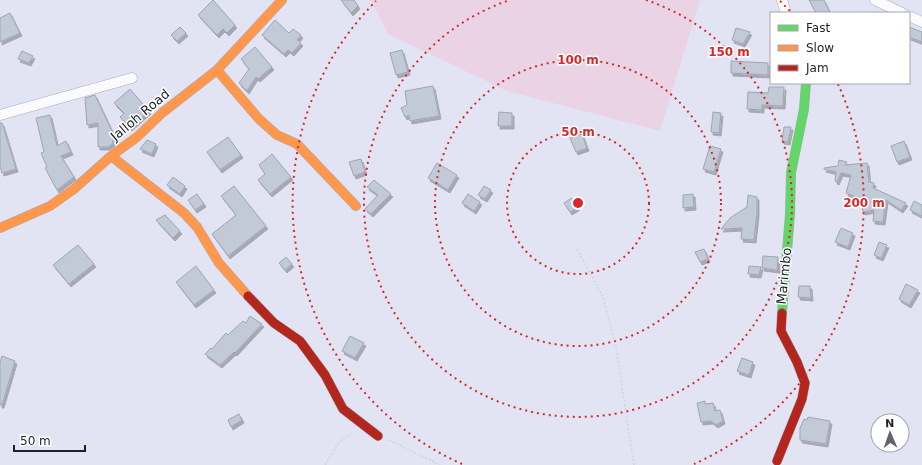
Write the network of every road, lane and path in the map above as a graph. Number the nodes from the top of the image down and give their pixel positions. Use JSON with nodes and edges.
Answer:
{"nodes":[{"id":1,"x":282,"y":0,"type":"edge"},
{"id":2,"x":782,"y":0,"type":"edge"},
{"id":3,"x":874,"y":0,"type":"edge"},
{"id":4,"x":786,"y":12,"type":"edge"},
{"id":5,"x":900,"y":12,"type":"edge"},
{"id":6,"x":910,"y":16,"type":"edge"},
{"id":7,"x":922,"y":22,"type":"edge"},
{"id":8,"x":217,"y":70,"type":"junction"},
{"id":9,"x":132,"y":78,"type":"dead end"},
{"id":10,"x":806,"y":84,"type":"edge"},
{"id":11,"x":0,"y":114,"type":"edge"},
{"id":12,"x":111,"y":156,"type":"junction"},
{"id":13,"x":356,"y":206,"type":"dead end"},
{"id":14,"x":0,"y":228,"type":"edge"},
{"id":15,"x":576,"y":249,"type":"dead end"},
{"id":16,"x":378,"y":436,"type":"dead end"},
{"id":17,"x":777,"y":461,"type":"dead end"},
{"id":18,"x":634,"y":465,"type":"edge"}],
"edges":[{"from":1,"to":8,"type":"street","name":"Jalloh Road"},
{"from":2,"to":4,"type":"street"},
{"from":3,"to":5,"type":"street"},
{"from":6,"to":7,"type":"street"},
{"from":8,"to":12,"type":"street","name":"Jalloh Road"},
{"from":8,"to":13,"type":"street"},
{"from":9,"to":11,"type":"street"},
{"from":10,"to":17,"type":"street","name":"Marimbo"},
{"from":12,"to":14,"type":"street","name":"Jalloh Road"},
{"from":12,"to":16,"type":"street"},
{"from":15,"to":18,"type":"path"}]}
